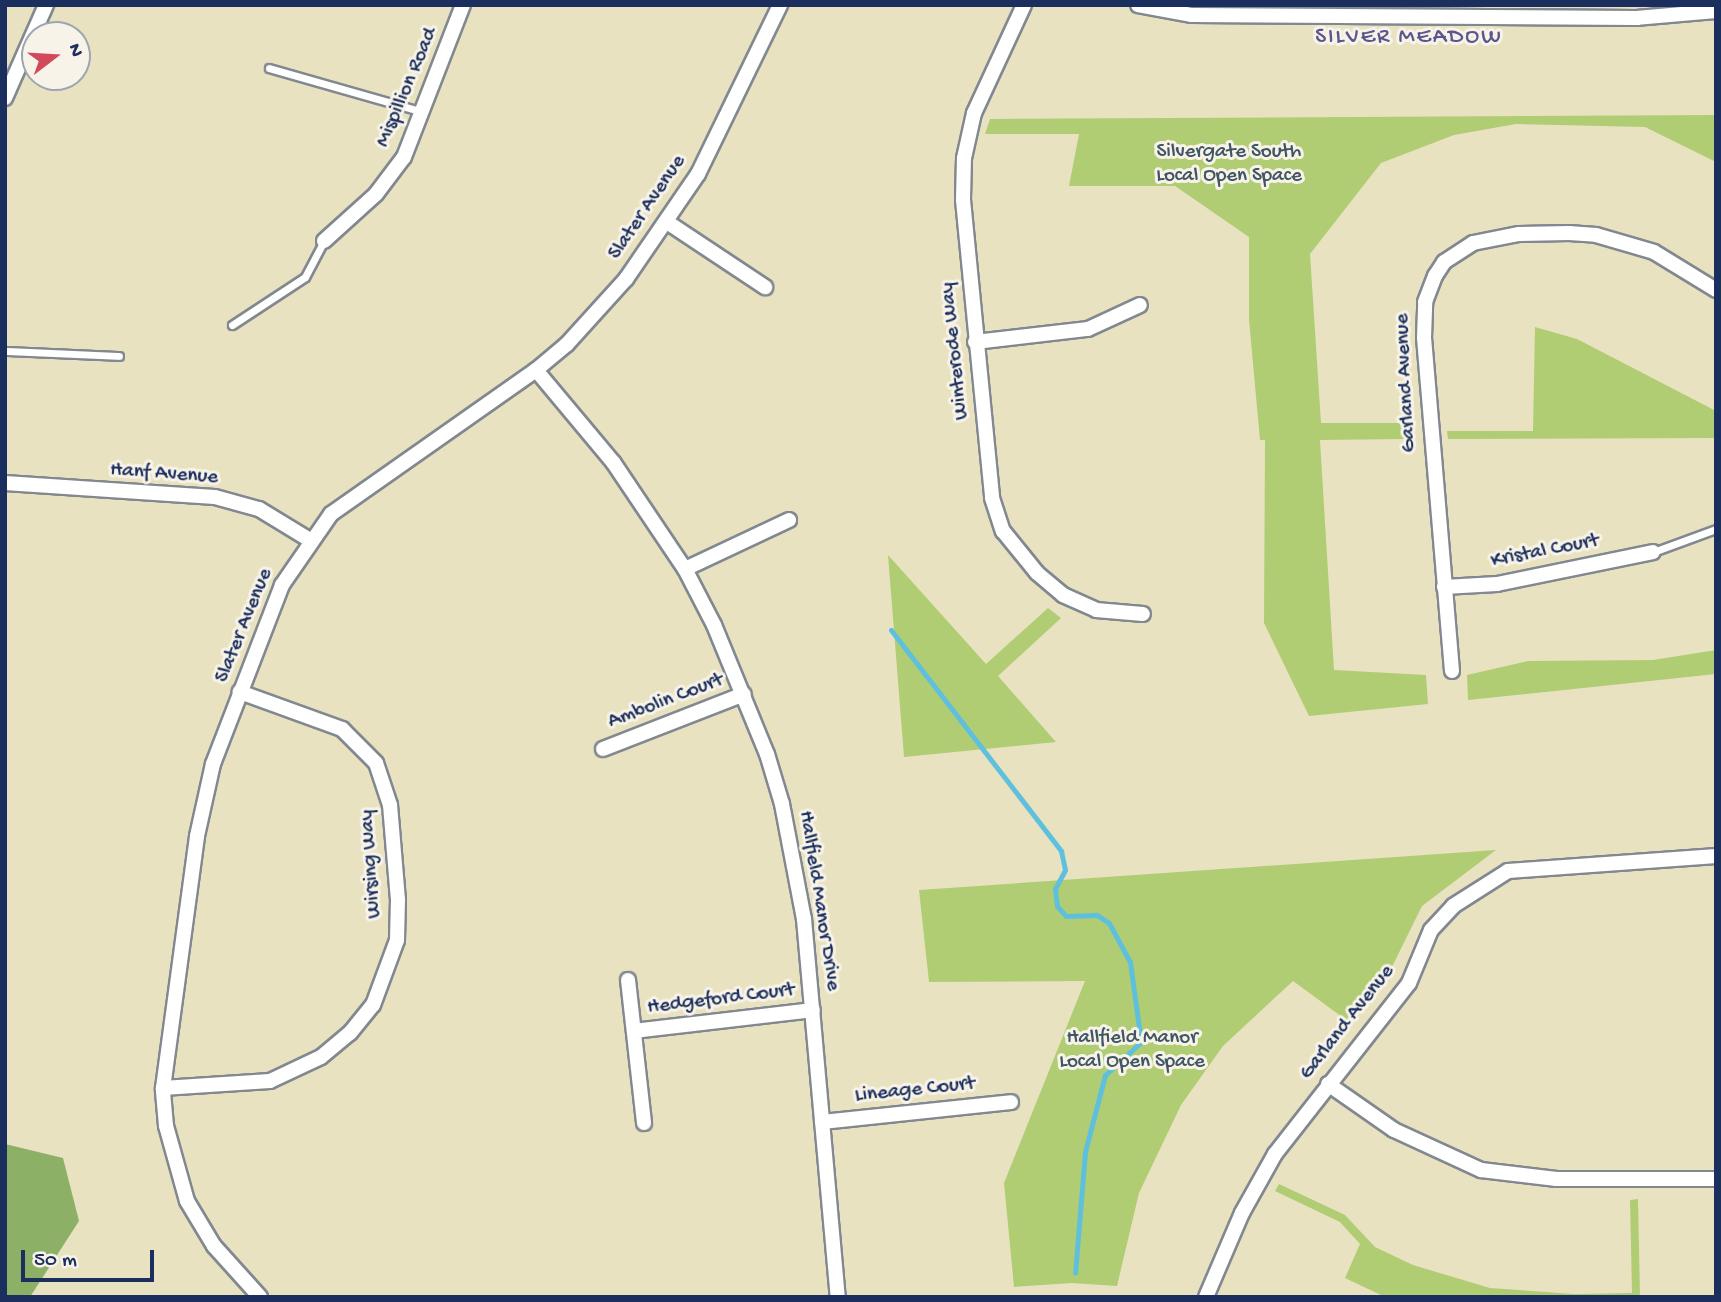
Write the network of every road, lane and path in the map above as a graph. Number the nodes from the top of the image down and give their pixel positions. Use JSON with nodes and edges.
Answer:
{"nodes":[{"id":1,"x":46,"y":5,"type":"edge"},
{"id":2,"x":463,"y":5,"type":"edge"},
{"id":3,"x":780,"y":5,"type":"edge"},
{"id":4,"x":1024,"y":5,"type":"edge"},
{"id":5,"x":1138,"y":5,"type":"edge"},
{"id":6,"x":1716,"y":11,"type":"edge"},
{"id":7,"x":1531,"y":12,"type":"edge"},
{"id":8,"x":269,"y":68,"type":"dead end"},
{"id":9,"x":5,"y":98,"type":"edge"},
{"id":10,"x":424,"y":112,"type":"junction"},
{"id":11,"x":667,"y":222,"type":"junction"},
{"id":12,"x":324,"y":241,"type":"joint"},
{"id":13,"x":765,"y":287,"type":"dead end"},
{"id":14,"x":1716,"y":289,"type":"edge"},
{"id":15,"x":1140,"y":305,"type":"dead end"},
{"id":16,"x":232,"y":325,"type":"dead end"},
{"id":17,"x":975,"y":342,"type":"junction"},
{"id":18,"x":5,"y":351,"type":"edge"},
{"id":19,"x":120,"y":356,"type":"dead end"},
{"id":20,"x":536,"y":370,"type":"junction"},
{"id":21,"x":5,"y":483,"type":"edge"},
{"id":22,"x":789,"y":520,"type":"dead end"},
{"id":23,"x":1716,"y":529,"type":"edge"},
{"id":24,"x":310,"y":540,"type":"junction"},
{"id":25,"x":1653,"y":552,"type":"joint"},
{"id":26,"x":685,"y":569,"type":"junction"},
{"id":27,"x":1444,"y":587,"type":"junction"},
{"id":28,"x":1143,"y":614,"type":"dead end"},
{"id":29,"x":1452,"y":671,"type":"dead end"},
{"id":30,"x":240,"y":692,"type":"junction"},
{"id":31,"x":744,"y":694,"type":"junction"},
{"id":32,"x":603,"y":749,"type":"dead end"},
{"id":33,"x":1716,"y":856,"type":"edge"},
{"id":34,"x":628,"y":981,"type":"dead end"},
{"id":35,"x":813,"y":1010,"type":"junction"},
{"id":36,"x":634,"y":1031,"type":"junction"},
{"id":37,"x":1328,"y":1084,"type":"junction"},
{"id":38,"x":163,"y":1088,"type":"junction"},
{"id":39,"x":1012,"y":1102,"type":"dead end"},
{"id":40,"x":822,"y":1122,"type":"junction"},
{"id":41,"x":644,"y":1123,"type":"dead end"},
{"id":42,"x":1716,"y":1179,"type":"edge"},
{"id":43,"x":260,"y":1297,"type":"edge"},
{"id":44,"x":838,"y":1297,"type":"edge"},
{"id":45,"x":1206,"y":1297,"type":"edge"}],
"edges":[{"from":1,"to":9,"type":"street"},
{"from":2,"to":10,"type":"street","name":"Mispillion Road"},
{"from":3,"to":11,"type":"street","name":"Slater Avenue"},
{"from":4,"to":17,"type":"street","name":"Winterode Way"},
{"from":5,"to":7,"type":"street"},
{"from":6,"to":7,"type":"street"},
{"from":8,"to":10,"type":"lane"},
{"from":10,"to":12,"type":"street","name":"Mispillion Road"},
{"from":11,"to":13,"type":"street"},
{"from":11,"to":20,"type":"street","name":"Slater Avenue"},
{"from":12,"to":16,"type":"lane"},
{"from":14,"to":27,"type":"street","name":"Garland Avenue"},
{"from":15,"to":17,"type":"street"},
{"from":17,"to":28,"type":"street","name":"Winterode Way"},
{"from":18,"to":19,"type":"lane"},
{"from":20,"to":24,"type":"street","name":"Slater Avenue"},
{"from":20,"to":26,"type":"street","name":"Hallfield Manor Drive"},
{"from":21,"to":24,"type":"street","name":"Hanf Avenue"},
{"from":22,"to":26,"type":"street"},
{"from":23,"to":25,"type":"lane"},
{"from":24,"to":30,"type":"street","name":"Slater Avenue"},
{"from":25,"to":27,"type":"street","name":"Kristal Court"},
{"from":26,"to":31,"type":"street","name":"Hallfield Manor Drive"},
{"from":27,"to":29,"type":"street","name":"Garland Avenue"},
{"from":30,"to":38,"type":"street","name":"Slater Avenue"},
{"from":30,"to":38,"type":"street","name":"Wirsing Way"},
{"from":31,"to":32,"type":"street","name":"Ambolin Court"},
{"from":31,"to":35,"type":"street","name":"Hallfield Manor Drive"},
{"from":33,"to":37,"type":"street","name":"Garland Avenue"},
{"from":34,"to":36,"type":"street","name":"Hedgeford Court"},
{"from":35,"to":36,"type":"street","name":"Hedgeford Court"},
{"from":35,"to":40,"type":"street","name":"Hallfield Manor Drive"},
{"from":36,"to":41,"type":"street","name":"Hedgeford Court"},
{"from":37,"to":42,"type":"street"},
{"from":37,"to":45,"type":"street","name":"Garland Avenue"},
{"from":38,"to":43,"type":"street","name":"Slater Avenue"},
{"from":39,"to":40,"type":"street","name":"Lineage Court"},
{"from":40,"to":44,"type":"street","name":"Hallfield Manor Drive"}]}
